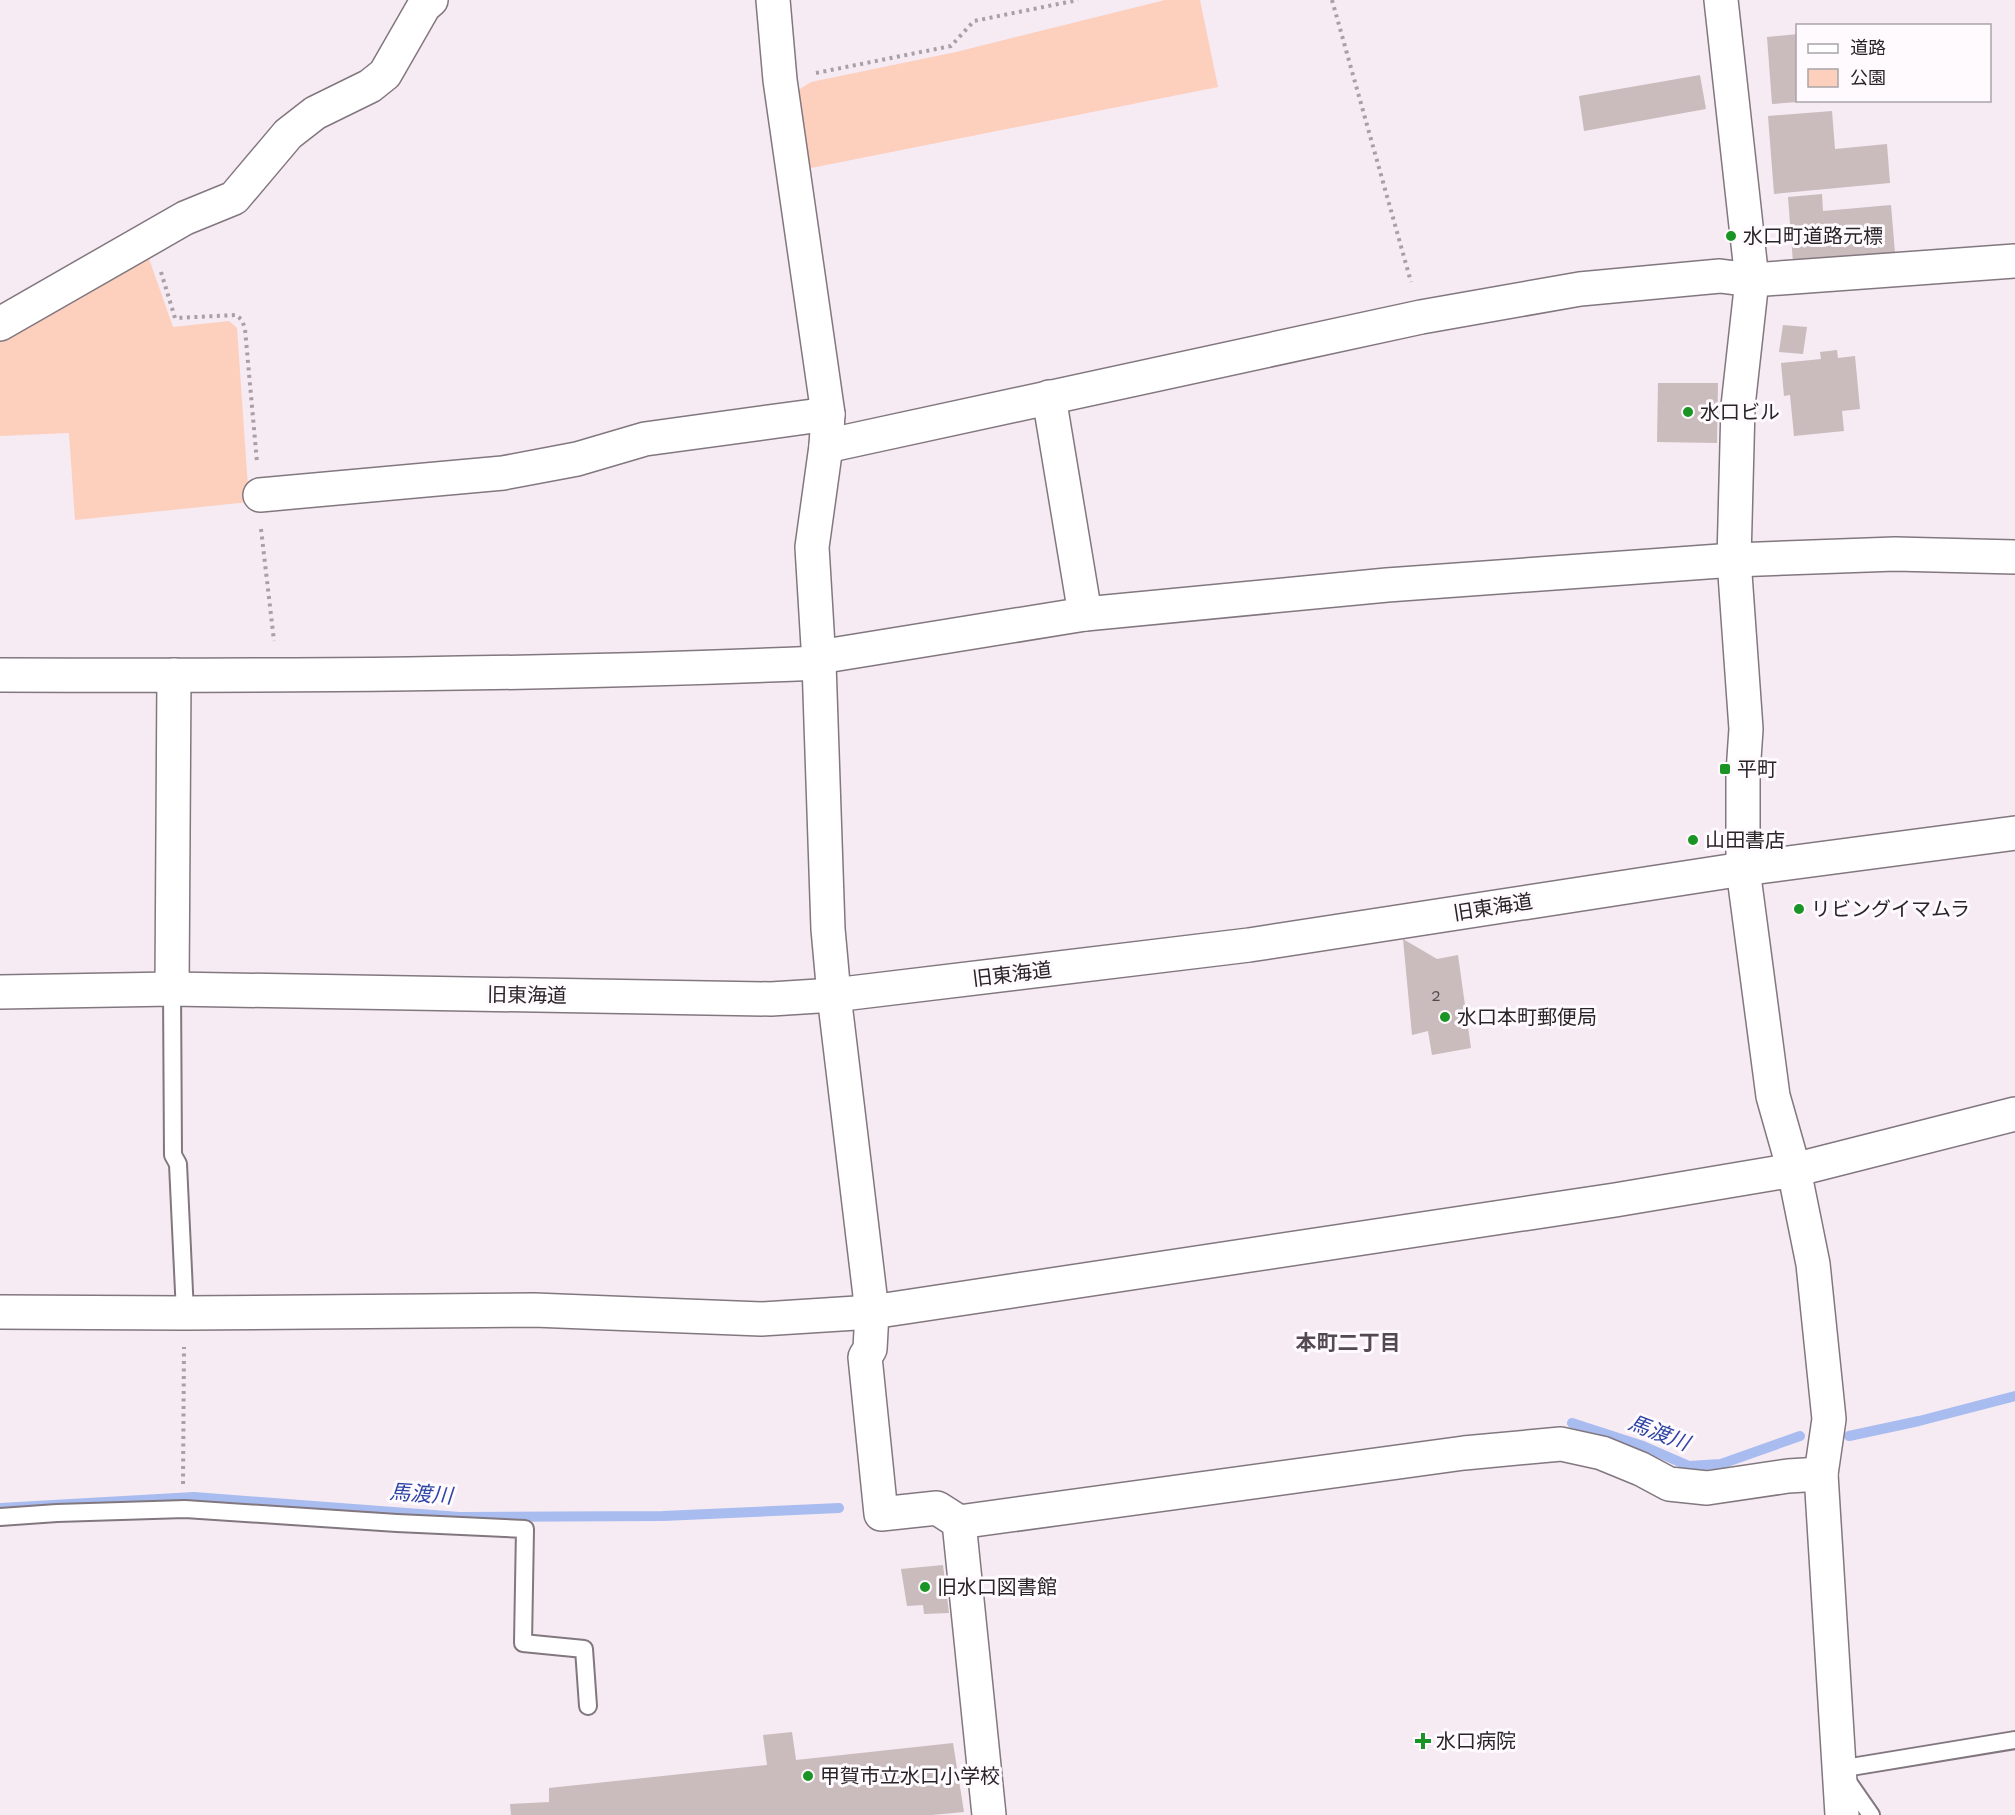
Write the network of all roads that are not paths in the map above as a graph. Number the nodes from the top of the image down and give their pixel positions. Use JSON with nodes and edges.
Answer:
{"nodes":[{"id":1,"x":431,"y":0,"type":"edge"},
{"id":2,"x":773,"y":0,"type":"edge"},
{"id":3,"x":1721,"y":0,"type":"edge"},
{"id":4,"x":2015,"y":261,"type":"edge"},
{"id":5,"x":1752,"y":280,"type":"junction"},
{"id":6,"x":0,"y":324,"type":"edge"},
{"id":7,"x":1049,"y":397,"type":"junction"},
{"id":8,"x":828,"y":414,"type":"junction"},
{"id":9,"x":826,"y":446,"type":"junction"},
{"id":10,"x":260,"y":495,"type":"road end"},
{"id":11,"x":2015,"y":557,"type":"edge"},
{"id":12,"x":1734,"y":560,"type":"junction"},
{"id":13,"x":1084,"y":614,"type":"junction"},
{"id":14,"x":819,"y":660,"type":"junction"},
{"id":15,"x":0,"y":675,"type":"edge"},
{"id":16,"x":174,"y":675,"type":"junction"},
{"id":17,"x":2015,"y":833,"type":"edge"},
{"id":18,"x":1743,"y":868,"type":"junction"},
{"id":19,"x":172,"y":990,"type":"junction"},
{"id":20,"x":0,"y":992,"type":"edge"},
{"id":21,"x":834,"y":995,"type":"junction"},
{"id":22,"x":2015,"y":1114,"type":"edge"},
{"id":23,"x":1794,"y":1170,"type":"junction"},
{"id":24,"x":0,"y":1312,"type":"edge"},
{"id":25,"x":872,"y":1312,"type":"junction"},
{"id":26,"x":184,"y":1313,"type":"junction"},
{"id":27,"x":1821,"y":1474,"type":"junction"},
{"id":28,"x":0,"y":1517,"type":"edge"},
{"id":29,"x":958,"y":1522,"type":"junction"},
{"id":30,"x":588,"y":1706,"type":"dead end"},
{"id":31,"x":2015,"y":1740,"type":"edge"},
{"id":32,"x":1839,"y":1769,"type":"junction"},
{"id":33,"x":989,"y":1815,"type":"edge"},
{"id":34,"x":1842,"y":1815,"type":"edge"},
{"id":35,"x":1870,"y":1815,"type":"edge"}],
"edges":[{"from":1,"to":6,"type":"street"},
{"from":2,"to":8,"type":"street"},
{"from":3,"to":5,"type":"street"},
{"from":4,"to":5,"type":"street"},
{"from":5,"to":7,"type":"street"},
{"from":5,"to":12,"type":"street"},
{"from":7,"to":9,"type":"street"},
{"from":7,"to":13,"type":"street"},
{"from":8,"to":9,"type":"street"},
{"from":8,"to":10,"type":"street"},
{"from":9,"to":14,"type":"street"},
{"from":11,"to":12,"type":"street"},
{"from":12,"to":13,"type":"street"},
{"from":12,"to":18,"type":"street"},
{"from":13,"to":14,"type":"street"},
{"from":14,"to":16,"type":"street"},
{"from":14,"to":21,"type":"street"},
{"from":15,"to":16,"type":"street"},
{"from":16,"to":19,"type":"street"},
{"from":17,"to":18,"type":"street","name":"旧東海道"},
{"from":18,"to":21,"type":"street","name":"旧東海道"},
{"from":18,"to":23,"type":"street"},
{"from":19,"to":20,"type":"street","name":"旧東海道"},
{"from":19,"to":21,"type":"street","name":"旧東海道"},
{"from":19,"to":26,"type":"lane"},
{"from":21,"to":25,"type":"street"},
{"from":22,"to":23,"type":"street"},
{"from":23,"to":25,"type":"street"},
{"from":23,"to":27,"type":"street"},
{"from":24,"to":26,"type":"street"},
{"from":25,"to":26,"type":"street"},
{"from":25,"to":29,"type":"street"},
{"from":27,"to":29,"type":"street"},
{"from":27,"to":32,"type":"street"},
{"from":28,"to":30,"type":"lane"},
{"from":29,"to":33,"type":"street"},
{"from":31,"to":32,"type":"lane"},
{"from":32,"to":34,"type":"street"},
{"from":32,"to":35,"type":"lane"}]}
